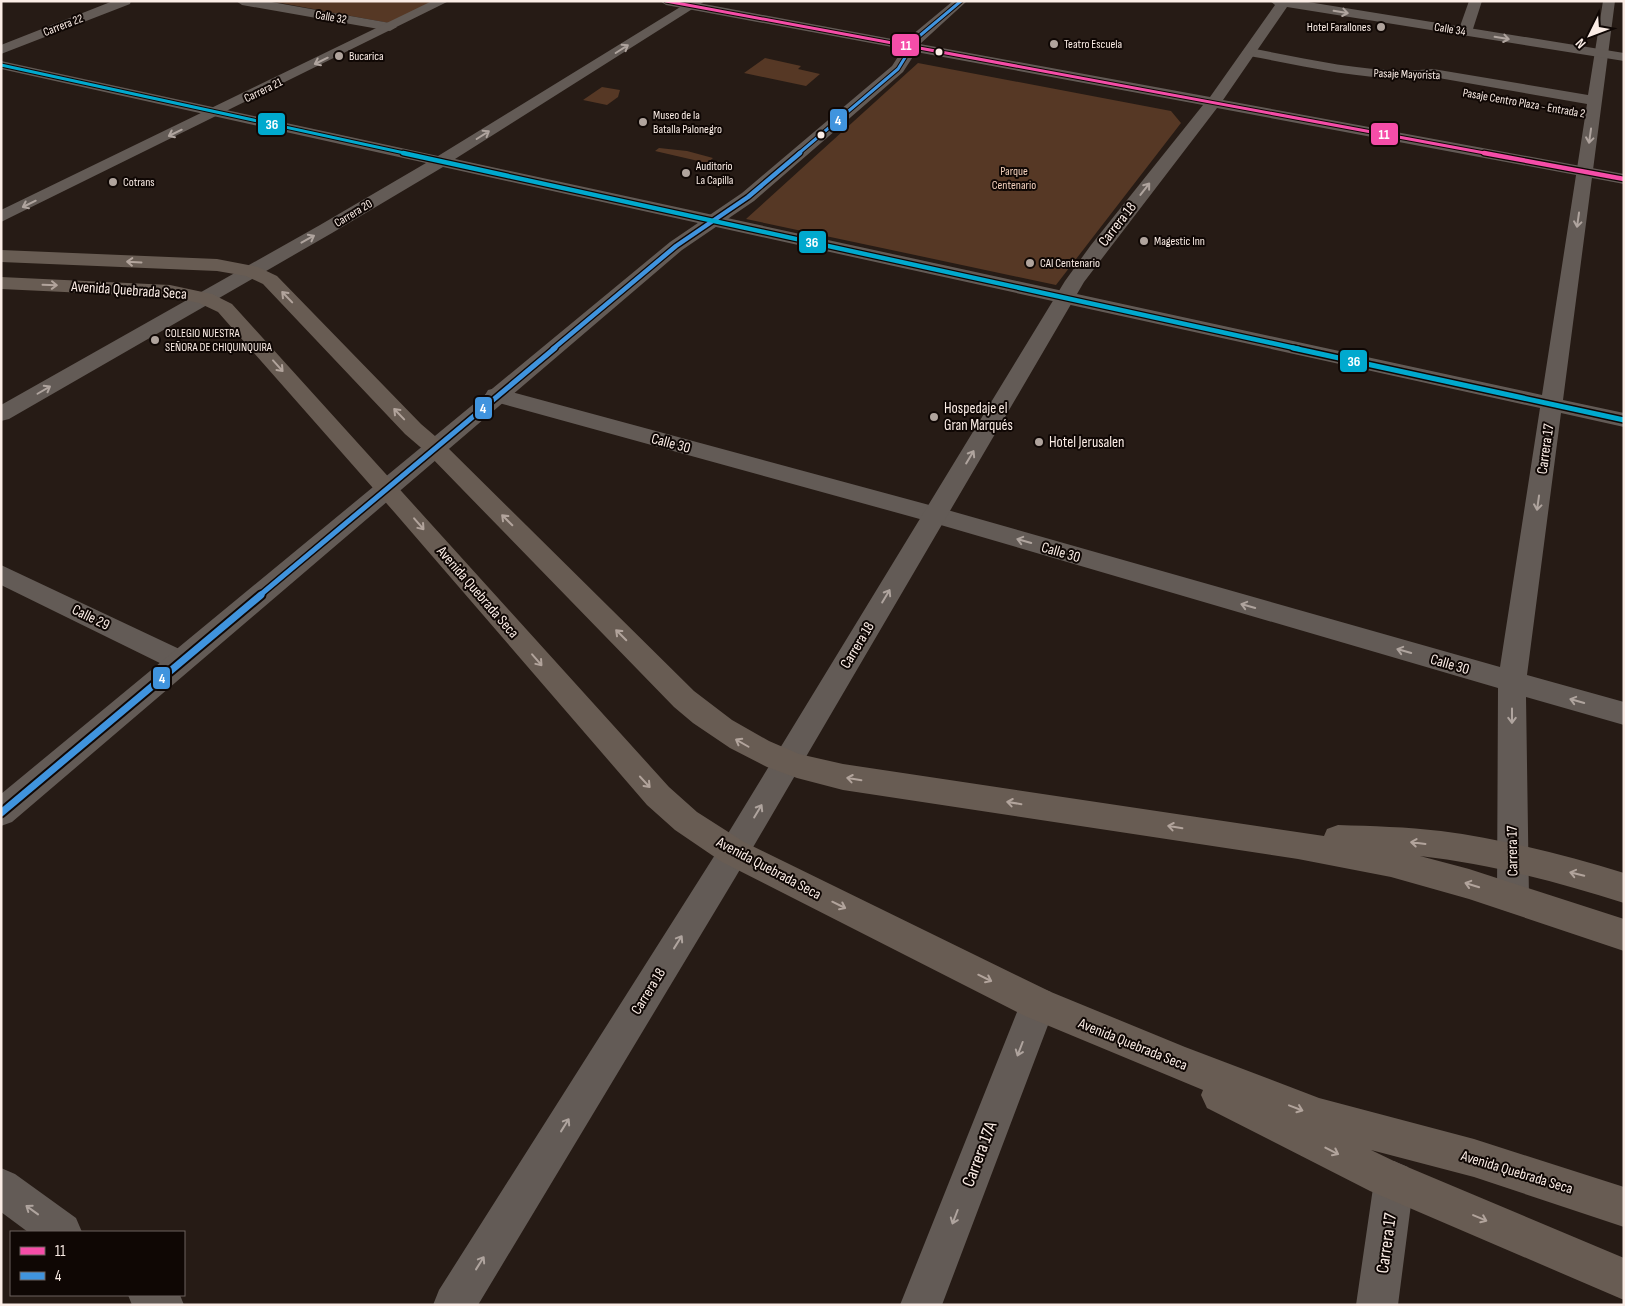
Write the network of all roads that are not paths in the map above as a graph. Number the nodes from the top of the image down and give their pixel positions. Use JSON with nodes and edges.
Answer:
{"nodes":[{"id":1,"x":124,"y":1,"type":"edge"},
{"id":2,"x":242,"y":1,"type":"edge"},
{"id":3,"x":443,"y":1,"type":"edge"},
{"id":4,"x":666,"y":1,"type":"edge"},
{"id":5,"x":961,"y":1,"type":"edge"},
{"id":6,"x":1476,"y":1,"type":"edge"},
{"id":7,"x":1609,"y":1,"type":"edge"},
{"id":8,"x":1281,"y":2,"type":"edge"},
{"id":9,"x":695,"y":4,"type":"edge"},
{"id":10,"x":390,"y":28,"type":"junction"},
{"id":11,"x":1465,"y":32,"type":"junction"},
{"id":12,"x":910,"y":47,"type":"junction"},
{"id":13,"x":1,"y":50,"type":"edge"},
{"id":14,"x":1249,"y":52,"type":"junction"},
{"id":15,"x":1602,"y":54,"type":"junction"},
{"id":16,"x":1624,"y":57,"type":"edge"},
{"id":17,"x":1,"y":65,"type":"edge"},
{"id":18,"x":1397,"y":80,"type":"dead end"},
{"id":19,"x":1213,"y":103,"type":"junction"},
{"id":20,"x":1594,"y":108,"type":"junction"},
{"id":21,"x":1556,"y":109,"type":"dead end"},
{"id":22,"x":1575,"y":112,"type":"dead end"},
{"id":23,"x":217,"y":113,"type":"junction"},
{"id":24,"x":442,"y":160,"type":"junction"},
{"id":25,"x":1585,"y":172,"type":"junction"},
{"id":26,"x":1624,"y":179,"type":"edge"},
{"id":27,"x":1,"y":218,"type":"edge"},
{"id":28,"x":714,"y":220,"type":"junction"},
{"id":29,"x":1,"y":256,"type":"edge"},
{"id":30,"x":251,"y":271,"type":"junction"},
{"id":31,"x":1,"y":283,"type":"edge"},
{"id":32,"x":205,"y":298,"type":"junction"},
{"id":33,"x":1065,"y":298,"type":"junction"},
{"id":34,"x":496,"y":396,"type":"junction"},
{"id":35,"x":1552,"y":404,"type":"junction"},
{"id":36,"x":1,"y":414,"type":"edge"},
{"id":37,"x":1624,"y":420,"type":"edge"},
{"id":38,"x":434,"y":448,"type":"junction"},
{"id":39,"x":386,"y":488,"type":"junction"},
{"id":40,"x":935,"y":515,"type":"junction"},
{"id":41,"x":1,"y":574,"type":"edge"},
{"id":42,"x":180,"y":661,"type":"junction"},
{"id":43,"x":1512,"y":682,"type":"junction"},
{"id":44,"x":1624,"y":714,"type":"edge"},
{"id":45,"x":787,"y":763,"type":"junction"},
{"id":46,"x":1,"y":813,"type":"edge"},
{"id":47,"x":1211,"y":833,"type":"junction"},
{"id":48,"x":733,"y":852,"type":"junction"},
{"id":49,"x":1512,"y":858,"type":"junction"},
{"id":50,"x":1624,"y":888,"type":"edge"},
{"id":51,"x":1513,"y":898,"type":"junction"},
{"id":52,"x":1624,"y":935,"type":"edge"},
{"id":53,"x":1038,"y":1004,"type":"junction"},
{"id":54,"x":1394,"y":1181,"type":"junction"},
{"id":55,"x":1,"y":1188,"type":"edge"},
{"id":56,"x":1624,"y":1207,"type":"edge"},
{"id":57,"x":61,"y":1231,"type":"edge"},
{"id":58,"x":1624,"y":1279,"type":"edge"},
{"id":59,"x":150,"y":1296,"type":"edge"},
{"id":60,"x":163,"y":1305,"type":"edge"},
{"id":61,"x":454,"y":1305,"type":"edge"},
{"id":62,"x":921,"y":1305,"type":"edge"},
{"id":63,"x":1377,"y":1305,"type":"edge"}],
"edges":[{"from":1,"to":13,"type":"street","name":"Carrera 22"},
{"from":2,"to":10,"type":"street","name":"Calle 32"},
{"from":3,"to":10,"type":"street","name":"Carrera 21"},
{"from":4,"to":9,"type":"street"},
{"from":5,"to":12,"type":"street"},
{"from":6,"to":11,"type":"street"},
{"from":7,"to":15,"type":"street","name":"Carrera 17"},
{"from":8,"to":11,"type":"street","name":"Calle 34","one_way":true},
{"from":8,"to":14,"type":"street","name":"Carrera 18"},
{"from":9,"to":12,"type":"street"},
{"from":24,"to":9,"type":"street","name":"Carrera 20","one_way":true},
{"from":10,"to":23,"type":"street","name":"Carrera 21","one_way":true},
{"from":11,"to":15,"type":"street","name":"Calle 34","one_way":true},
{"from":12,"to":19,"type":"street"},
{"from":12,"to":28,"type":"street"},
{"from":14,"to":19,"type":"street","name":"Carrera 18"},
{"from":14,"to":20,"type":"street","name":"Pasaje Mayorista"},
{"from":15,"to":16,"type":"street","name":"Calle 34"},
{"from":15,"to":20,"type":"street","name":"Carrera 17"},
{"from":17,"to":23,"type":"street"},
{"from":18,"to":21,"type":"street","name":"Pasaje Centro Plaza - Entrada 2"},
{"from":19,"to":25,"type":"street"},
{"from":33,"to":19,"type":"street","name":"Carrera 18","one_way":true},
{"from":20,"to":22,"type":"street","name":"Pasaje Centro Plaza - Entrada 2"},
{"from":20,"to":25,"type":"street","name":"Carrera 17","one_way":true},
{"from":23,"to":24,"type":"street"},
{"from":23,"to":27,"type":"street","name":"Carrera 21","one_way":true},
{"from":24,"to":28,"type":"street"},
{"from":30,"to":24,"type":"street","name":"Carrera 20","one_way":true},
{"from":25,"to":26,"type":"street"},
{"from":25,"to":35,"type":"street","name":"Carrera 17","one_way":true},
{"from":28,"to":33,"type":"street"},
{"from":28,"to":34,"type":"street"},
{"from":30,"to":29,"type":"main road","name":"Avenida Quebrada Seca","one_way":true},
{"from":30,"to":32,"type":"street","name":"Carrera 20"},
{"from":38,"to":30,"type":"main road","name":"Avenida Quebrada Seca","one_way":true},
{"from":31,"to":32,"type":"main road","name":"Avenida Quebrada Seca","one_way":true},
{"from":36,"to":32,"type":"street","name":"Carrera 20","one_way":true},
{"from":32,"to":39,"type":"main road","name":"Avenida Quebrada Seca","one_way":true},
{"from":33,"to":35,"type":"street"},
{"from":40,"to":33,"type":"street","name":"Carrera 18","one_way":true},
{"from":34,"to":38,"type":"street"},
{"from":34,"to":40,"type":"street","name":"Calle 30"},
{"from":35,"to":37,"type":"street"},
{"from":35,"to":43,"type":"street","name":"Carrera 17","one_way":true},
{"from":38,"to":39,"type":"street"},
{"from":45,"to":38,"type":"main road","name":"Avenida Quebrada Seca","one_way":true},
{"from":39,"to":42,"type":"street"},
{"from":39,"to":48,"type":"main road","name":"Avenida Quebrada Seca","one_way":true},
{"from":43,"to":40,"type":"street","name":"Calle 30","one_way":true},
{"from":45,"to":40,"type":"street","name":"Carrera 18","one_way":true},
{"from":41,"to":42,"type":"street","name":"Calle 29"},
{"from":42,"to":46,"type":"street"},
{"from":44,"to":43,"type":"street","name":"Calle 30","one_way":true},
{"from":43,"to":49,"type":"street","name":"Carrera 17","one_way":true},
{"from":47,"to":45,"type":"main road","name":"Avenida Quebrada Seca","one_way":true},
{"from":48,"to":45,"type":"street","name":"Carrera 18","one_way":true},
{"from":49,"to":47,"type":"main road","one_way":true},
{"from":51,"to":47,"type":"main road","name":"Avenida Quebrada Seca","one_way":true},
{"from":48,"to":53,"type":"main road","name":"Avenida Quebrada Seca","one_way":true},
{"from":61,"to":48,"type":"street","name":"Carrera 18","one_way":true},
{"from":50,"to":49,"type":"main road","one_way":true},
{"from":49,"to":51,"type":"street","name":"Carrera 17"},
{"from":51,"to":52,"type":"main road","name":"Avenida Quebrada Seca"},
{"from":53,"to":54,"type":"main road","one_way":true},
{"from":53,"to":56,"type":"main road","name":"Avenida Quebrada Seca","one_way":true},
{"from":53,"to":62,"type":"street","name":"Carrera 17A","one_way":true},
{"from":54,"to":58,"type":"main road","one_way":true},
{"from":54,"to":63,"type":"street","name":"Carrera 17"},
{"from":57,"to":55,"type":"street","one_way":true},
{"from":59,"to":60,"type":"street"}]}
